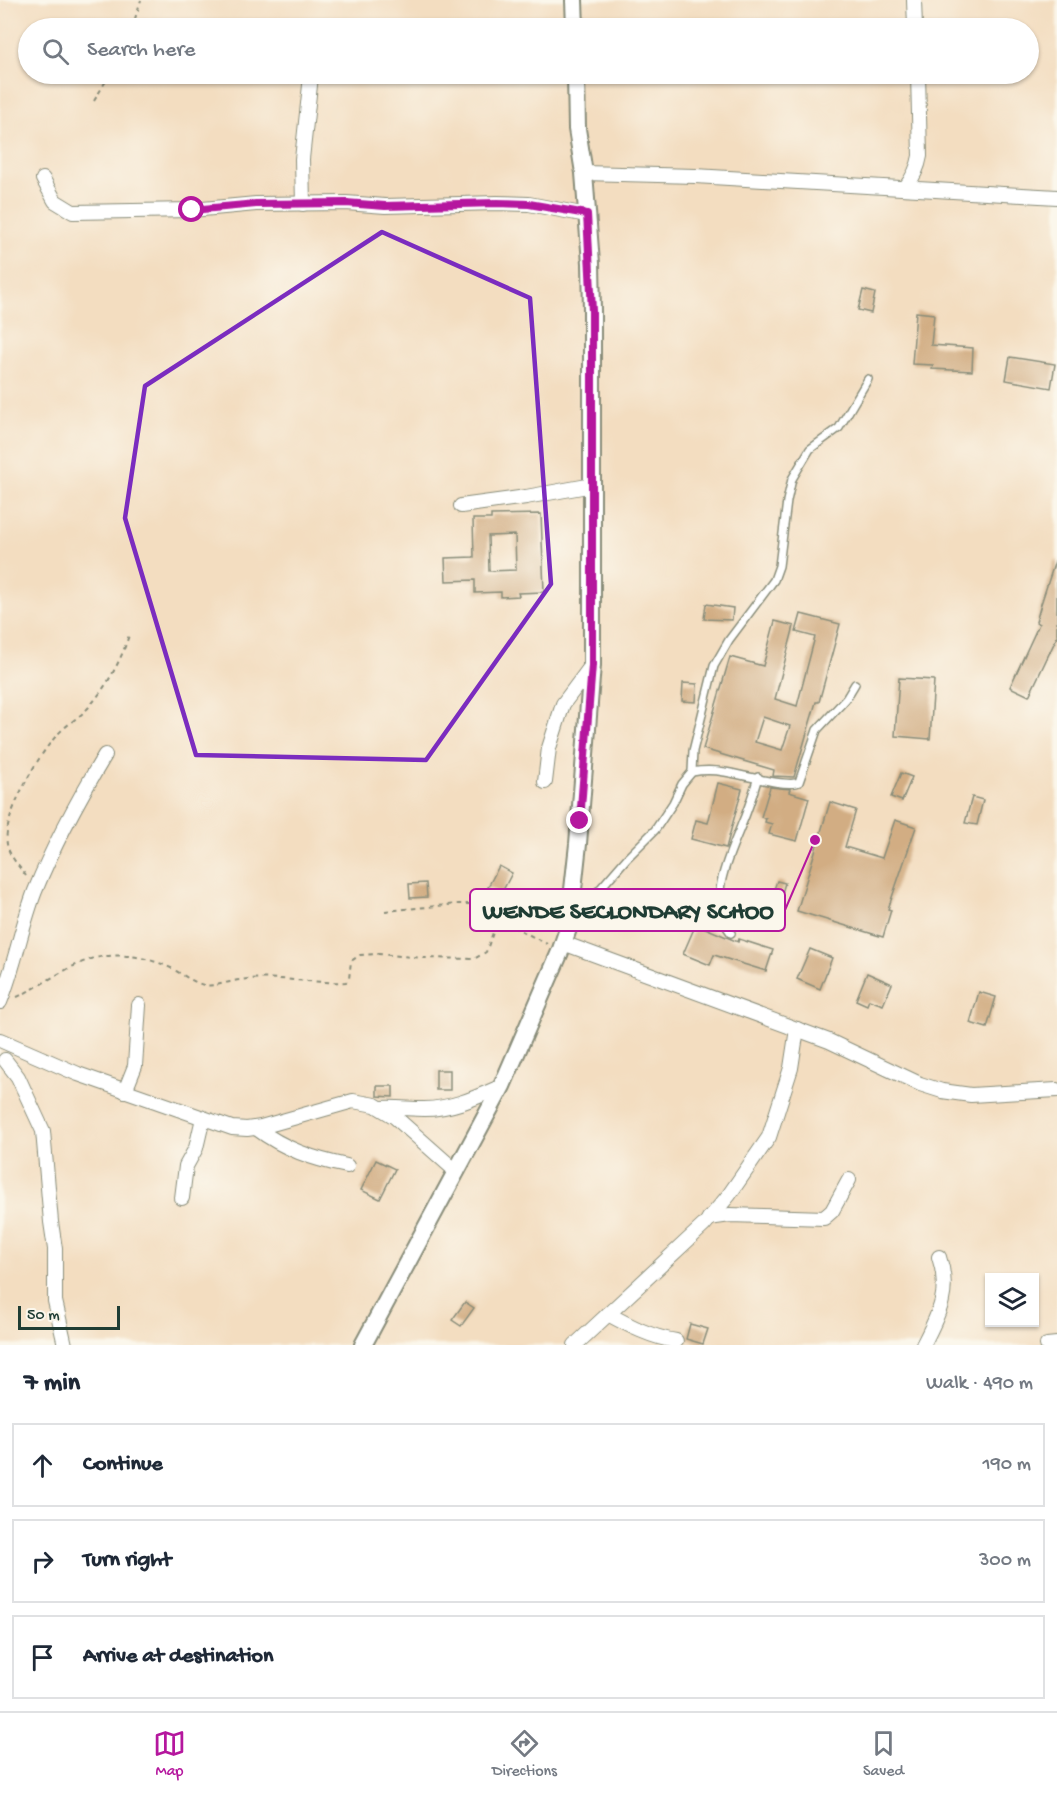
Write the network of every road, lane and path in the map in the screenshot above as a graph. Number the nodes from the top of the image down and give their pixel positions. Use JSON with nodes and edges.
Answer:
{"nodes":[{"id":1,"x":141,"y":0,"type":"edge"},
{"id":2,"x":574,"y":0,"type":"edge"},
{"id":3,"x":914,"y":0,"type":"edge"},
{"id":4,"x":135,"y":18,"type":"edge"},
{"id":5,"x":575,"y":18,"type":"edge"},
{"id":6,"x":915,"y":18,"type":"edge"},
{"id":7,"x":104,"y":84,"type":"edge"},
{"id":8,"x":310,"y":84,"type":"edge"},
{"id":9,"x":576,"y":84,"type":"edge"},
{"id":10,"x":918,"y":84,"type":"edge"},
{"id":11,"x":94,"y":101,"type":"dead end"},
{"id":12,"x":584,"y":173,"type":"junction"},
{"id":13,"x":43,"y":179,"type":"dead end"},
{"id":14,"x":905,"y":188,"type":"junction"},
{"id":15,"x":1057,"y":197,"type":"edge"},
{"id":16,"x":303,"y":204,"type":"junction"},
{"id":17,"x":587,"y":214,"type":"junction"},
{"id":18,"x":868,"y":379,"type":"dead end"},
{"id":19,"x":593,"y":485,"type":"junction"},
{"id":20,"x":461,"y":506,"type":"dead end"},
{"id":21,"x":129,"y":635,"type":"dead end"},
{"id":22,"x":592,"y":665,"type":"junction"},
{"id":23,"x":855,"y":684,"type":"dead end"},
{"id":24,"x":105,"y":755,"type":"dead end"},
{"id":25,"x":692,"y":772,"type":"junction"},
{"id":26,"x":758,"y":777,"type":"junction"},
{"id":27,"x":545,"y":782,"type":"dead end"},
{"id":28,"x":35,"y":891,"type":"junction"},
{"id":29,"x":385,"y":911,"type":"dead end"},
{"id":30,"x":499,"y":916,"type":"junction"},
{"id":31,"x":569,"y":926,"type":"junction"},
{"id":32,"x":731,"y":933,"type":"dead end"},
{"id":33,"x":562,"y":947,"type":"junction"},
{"id":34,"x":0,"y":1002,"type":"edge"},
{"id":35,"x":139,"y":1005,"type":"dead end"},
{"id":36,"x":797,"y":1029,"type":"junction"},
{"id":37,"x":0,"y":1040,"type":"edge"},
{"id":38,"x":20,"y":1049,"type":"junction"},
{"id":39,"x":2,"y":1062,"type":"edge"},
{"id":40,"x":502,"y":1086,"type":"junction"},
{"id":41,"x":1057,"y":1090,"type":"edge"},
{"id":42,"x":125,"y":1091,"type":"junction"},
{"id":43,"x":381,"y":1108,"type":"junction"},
{"id":44,"x":203,"y":1118,"type":"junction"},
{"id":45,"x":256,"y":1128,"type":"junction"},
{"id":46,"x":347,"y":1166,"type":"dead end"},
{"id":47,"x":457,"y":1172,"type":"junction"},
{"id":48,"x":849,"y":1180,"type":"dead end"},
{"id":49,"x":182,"y":1198,"type":"dead end"},
{"id":50,"x":709,"y":1218,"type":"junction"},
{"id":51,"x":939,"y":1257,"type":"dead end"},
{"id":52,"x":608,"y":1314,"type":"junction"},
{"id":53,"x":676,"y":1341,"type":"dead end"},
{"id":54,"x":1057,"y":1344,"type":"edge"},
{"id":55,"x":65,"y":1345,"type":"edge"},
{"id":56,"x":363,"y":1345,"type":"edge"},
{"id":57,"x":575,"y":1345,"type":"edge"},
{"id":58,"x":922,"y":1345,"type":"edge"},
{"id":59,"x":1047,"y":1345,"type":"edge"}],
"edges":[{"from":1,"to":4,"type":"path"},
{"from":2,"to":5,"type":"street"},
{"from":3,"to":6,"type":"street"},
{"from":7,"to":11,"type":"path"},
{"from":8,"to":16,"type":"street"},
{"from":9,"to":12,"type":"street"},
{"from":10,"to":14,"type":"street"},
{"from":12,"to":14,"type":"street"},
{"from":12,"to":17,"type":"street"},
{"from":13,"to":16,"type":"street"},
{"from":14,"to":15,"type":"street"},
{"from":16,"to":17,"type":"street"},
{"from":17,"to":19,"type":"street"},
{"from":18,"to":25,"type":"lane"},
{"from":19,"to":20,"type":"street"},
{"from":19,"to":22,"type":"street"},
{"from":21,"to":28,"type":"path"},
{"from":22,"to":27,"type":"street"},
{"from":22,"to":31,"type":"street"},
{"from":23,"to":26,"type":"lane"},
{"from":24,"to":28,"type":"street"},
{"from":25,"to":26,"type":"lane"},
{"from":25,"to":31,"type":"lane"},
{"from":26,"to":32,"type":"lane"},
{"from":28,"to":34,"type":"street"},
{"from":29,"to":30,"type":"path"},
{"from":30,"to":33,"type":"path"},
{"from":30,"to":34,"type":"path"},
{"from":31,"to":33,"type":"street"},
{"from":33,"to":36,"type":"street"},
{"from":33,"to":40,"type":"street"},
{"from":35,"to":42,"type":"street"},
{"from":36,"to":41,"type":"street"},
{"from":36,"to":50,"type":"street"},
{"from":37,"to":38,"type":"street"},
{"from":38,"to":39,"type":"street"},
{"from":38,"to":42,"type":"street"},
{"from":39,"to":55,"type":"street"},
{"from":40,"to":43,"type":"street"},
{"from":40,"to":47,"type":"street"},
{"from":42,"to":44,"type":"street"},
{"from":43,"to":45,"type":"street"},
{"from":43,"to":47,"type":"street"},
{"from":44,"to":45,"type":"street"},
{"from":44,"to":49,"type":"street"},
{"from":45,"to":46,"type":"street"},
{"from":47,"to":56,"type":"street"},
{"from":48,"to":50,"type":"street"},
{"from":50,"to":52,"type":"street"},
{"from":51,"to":58,"type":"street"},
{"from":52,"to":53,"type":"street"},
{"from":52,"to":57,"type":"street"},
{"from":54,"to":59,"type":"street"}]}
